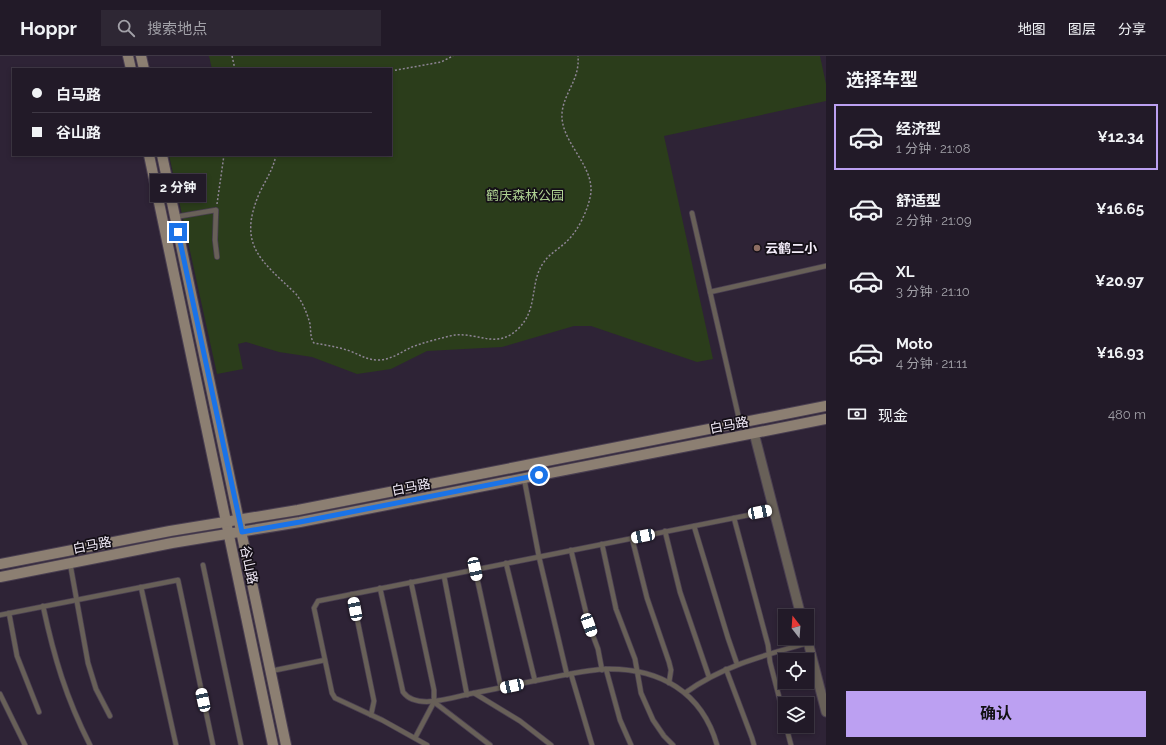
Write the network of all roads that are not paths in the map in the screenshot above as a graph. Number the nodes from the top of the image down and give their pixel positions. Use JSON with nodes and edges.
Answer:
{"nodes":[{"id":1,"x":128,"y":56,"type":"edge"},
{"id":2,"x":141,"y":56,"type":"edge"},
{"id":3,"x":131,"y":68,"type":"edge"},
{"id":4,"x":144,"y":68,"type":"edge"},
{"id":5,"x":149,"y":156,"type":"edge"},
{"id":6,"x":162,"y":156,"type":"edge"},
{"id":7,"x":692,"y":214,"type":"dead end"},
{"id":8,"x":175,"y":217,"type":"junction"},
{"id":9,"x":216,"y":257,"type":"dead end"},
{"id":10,"x":826,"y":266,"type":"edge"},
{"id":11,"x":710,"y":292,"type":"junction"},
{"id":12,"x":826,"y":406,"type":"edge"},
{"id":13,"x":826,"y":419,"type":"edge"},
{"id":14,"x":740,"y":423,"type":"junction"},
{"id":15,"x":754,"y":433,"type":"junction"},
{"id":16,"x":524,"y":478,"type":"junction"},
{"id":17,"x":774,"y":510,"type":"junction"},
{"id":18,"x":734,"y":518,"type":"junction"},
{"id":19,"x":239,"y":520,"type":"junction"},
{"id":20,"x":226,"y":522,"type":"junction"},
{"id":21,"x":694,"y":526,"type":"junction"},
{"id":22,"x":665,"y":531,"type":"junction"},
{"id":23,"x":242,"y":532,"type":"junction"},
{"id":24,"x":229,"y":534,"type":"junction"},
{"id":25,"x":632,"y":538,"type":"junction"},
{"id":26,"x":602,"y":544,"type":"junction"},
{"id":27,"x":571,"y":550,"type":"junction"},
{"id":28,"x":539,"y":556,"type":"junction"},
{"id":29,"x":70,"y":563,"type":"junction"},
{"id":30,"x":506,"y":563,"type":"junction"},
{"id":31,"x":0,"y":564,"type":"edge"},
{"id":32,"x":203,"y":565,"type":"dead end"},
{"id":33,"x":475,"y":569,"type":"junction"},
{"id":34,"x":444,"y":576,"type":"junction"},
{"id":35,"x":0,"y":577,"type":"edge"},
{"id":36,"x":411,"y":582,"type":"junction"},
{"id":37,"x":141,"y":587,"type":"junction"},
{"id":38,"x":380,"y":588,"type":"junction"},
{"id":39,"x":352,"y":594,"type":"junction"},
{"id":40,"x":76,"y":600,"type":"junction"},
{"id":41,"x":43,"y":606,"type":"junction"},
{"id":42,"x":799,"y":609,"type":"edge"},
{"id":43,"x":9,"y":613,"type":"junction"},
{"id":44,"x":0,"y":614,"type":"edge"},
{"id":45,"x":793,"y":645,"type":"edge"},
{"id":46,"x":808,"y":645,"type":"edge"},
{"id":47,"x":769,"y":654,"type":"junction"},
{"id":48,"x":325,"y":660,"type":"junction"},
{"id":49,"x":737,"y":664,"type":"junction"},
{"id":50,"x":726,"y":669,"type":"junction"},
{"id":51,"x":604,"y":670,"type":"junction"},
{"id":52,"x":270,"y":671,"type":"junction"},
{"id":53,"x":636,"y":672,"type":"junction"},
{"id":54,"x":569,"y":674,"type":"junction"},
{"id":55,"x":709,"y":677,"type":"junction"},
{"id":56,"x":535,"y":681,"type":"junction"},
{"id":57,"x":669,"y":683,"type":"junction"},
{"id":58,"x":501,"y":688,"type":"junction"},
{"id":59,"x":474,"y":693,"type":"junction"},
{"id":60,"x":685,"y":693,"type":"junction"},
{"id":61,"x":0,"y":694,"type":"edge"},
{"id":62,"x":468,"y":695,"type":"junction"},
{"id":63,"x":779,"y":697,"type":"edge"},
{"id":64,"x":434,"y":702,"type":"junction"},
{"id":65,"x":39,"y":712,"type":"dead end"},
{"id":66,"x":826,"y":712,"type":"edge"},
{"id":67,"x":371,"y":715,"type":"junction"},
{"id":68,"x":110,"y":716,"type":"dead end"},
{"id":69,"x":788,"y":733,"type":"edge"},
{"id":70,"x":415,"y":738,"type":"junction"},
{"id":71,"x":25,"y":745,"type":"edge"},
{"id":72,"x":90,"y":745,"type":"edge"},
{"id":73,"x":176,"y":745,"type":"edge"},
{"id":74,"x":213,"y":745,"type":"edge"},
{"id":75,"x":241,"y":745,"type":"edge"},
{"id":76,"x":273,"y":745,"type":"edge"},
{"id":77,"x":286,"y":745,"type":"edge"},
{"id":78,"x":427,"y":745,"type":"edge"},
{"id":79,"x":490,"y":745,"type":"edge"},
{"id":80,"x":551,"y":745,"type":"edge"},
{"id":81,"x":592,"y":745,"type":"edge"},
{"id":82,"x":631,"y":745,"type":"edge"},
{"id":83,"x":673,"y":745,"type":"edge"},
{"id":84,"x":717,"y":745,"type":"edge"},
{"id":85,"x":754,"y":745,"type":"edge"},
{"id":86,"x":791,"y":745,"type":"edge"}],
"edges":[{"from":1,"to":3,"type":"street"},
{"from":2,"to":4,"type":"street"},
{"from":5,"to":20,"type":"street","name":"谷山路"},
{"from":6,"to":8,"type":"street","name":"谷山路"},
{"from":7,"to":11,"type":"lane"},
{"from":8,"to":9,"type":"lane"},
{"from":8,"to":19,"type":"street","name":"谷山路"},
{"from":10,"to":11,"type":"lane"},
{"from":11,"to":14,"type":"lane"},
{"from":12,"to":14,"type":"street","name":"白马路"},
{"from":13,"to":15,"type":"street","name":"白马路"},
{"from":14,"to":19,"type":"street","name":"白马路"},
{"from":15,"to":16,"type":"street","name":"白马路"},
{"from":15,"to":17,"type":"street"},
{"from":16,"to":23,"type":"street","name":"白马路"},
{"from":16,"to":28,"type":"lane"},
{"from":17,"to":18,"type":"lane"},
{"from":17,"to":42,"type":"street"},
{"from":18,"to":21,"type":"lane"},
{"from":18,"to":47,"type":"lane"},
{"from":19,"to":20,"type":"street","name":"白马路"},
{"from":19,"to":23,"type":"street","name":"谷山路"},
{"from":20,"to":24,"type":"street","name":"谷山路"},
{"from":20,"to":31,"type":"street","name":"白马路"},
{"from":21,"to":22,"type":"lane"},
{"from":21,"to":49,"type":"lane"},
{"from":22,"to":25,"type":"lane"},
{"from":22,"to":55,"type":"lane"},
{"from":23,"to":24,"type":"street","name":"白马路"},
{"from":23,"to":52,"type":"street","name":"谷山路"},
{"from":24,"to":29,"type":"street","name":"白马路"},
{"from":24,"to":76,"type":"street","name":"谷山路"},
{"from":25,"to":26,"type":"lane"},
{"from":25,"to":57,"type":"lane"},
{"from":26,"to":27,"type":"lane"},
{"from":26,"to":53,"type":"lane"},
{"from":27,"to":28,"type":"lane"},
{"from":27,"to":51,"type":"lane"},
{"from":28,"to":30,"type":"lane"},
{"from":28,"to":54,"type":"lane"},
{"from":29,"to":35,"type":"street","name":"白马路"},
{"from":29,"to":40,"type":"lane"},
{"from":30,"to":33,"type":"lane"},
{"from":30,"to":56,"type":"lane"},
{"from":32,"to":75,"type":"lane"},
{"from":33,"to":34,"type":"lane"},
{"from":33,"to":58,"type":"lane"},
{"from":34,"to":36,"type":"lane"},
{"from":34,"to":62,"type":"lane"},
{"from":36,"to":38,"type":"lane"},
{"from":36,"to":64,"type":"lane"},
{"from":37,"to":40,"type":"lane"},
{"from":37,"to":73,"type":"lane"},
{"from":37,"to":74,"type":"lane"},
{"from":38,"to":39,"type":"lane"},
{"from":38,"to":64,"type":"lane"},
{"from":39,"to":48,"type":"lane"},
{"from":39,"to":67,"type":"lane"},
{"from":40,"to":41,"type":"lane"},
{"from":40,"to":68,"type":"lane"},
{"from":41,"to":43,"type":"lane"},
{"from":41,"to":72,"type":"lane"},
{"from":43,"to":44,"type":"lane"},
{"from":43,"to":65,"type":"lane"},
{"from":45,"to":47,"type":"lane"},
{"from":46,"to":66,"type":"street"},
{"from":47,"to":49,"type":"lane"},
{"from":47,"to":63,"type":"lane"},
{"from":48,"to":52,"type":"lane"},
{"from":48,"to":67,"type":"lane"},
{"from":49,"to":50,"type":"lane"},
{"from":50,"to":55,"type":"lane"},
{"from":50,"to":85,"type":"lane"},
{"from":51,"to":53,"type":"lane"},
{"from":51,"to":54,"type":"lane"},
{"from":51,"to":82,"type":"lane"},
{"from":52,"to":77,"type":"street","name":"谷山路"},
{"from":53,"to":57,"type":"lane"},
{"from":53,"to":83,"type":"lane"},
{"from":54,"to":56,"type":"lane"},
{"from":54,"to":81,"type":"lane"},
{"from":55,"to":60,"type":"lane"},
{"from":56,"to":58,"type":"lane"},
{"from":57,"to":60,"type":"lane"},
{"from":58,"to":59,"type":"lane"},
{"from":59,"to":62,"type":"lane"},
{"from":59,"to":80,"type":"lane"},
{"from":60,"to":84,"type":"lane"},
{"from":61,"to":71,"type":"lane"},
{"from":62,"to":64,"type":"lane"},
{"from":64,"to":70,"type":"lane"},
{"from":64,"to":79,"type":"lane"},
{"from":67,"to":70,"type":"lane"},
{"from":69,"to":86,"type":"lane"},
{"from":70,"to":78,"type":"lane"}]}
